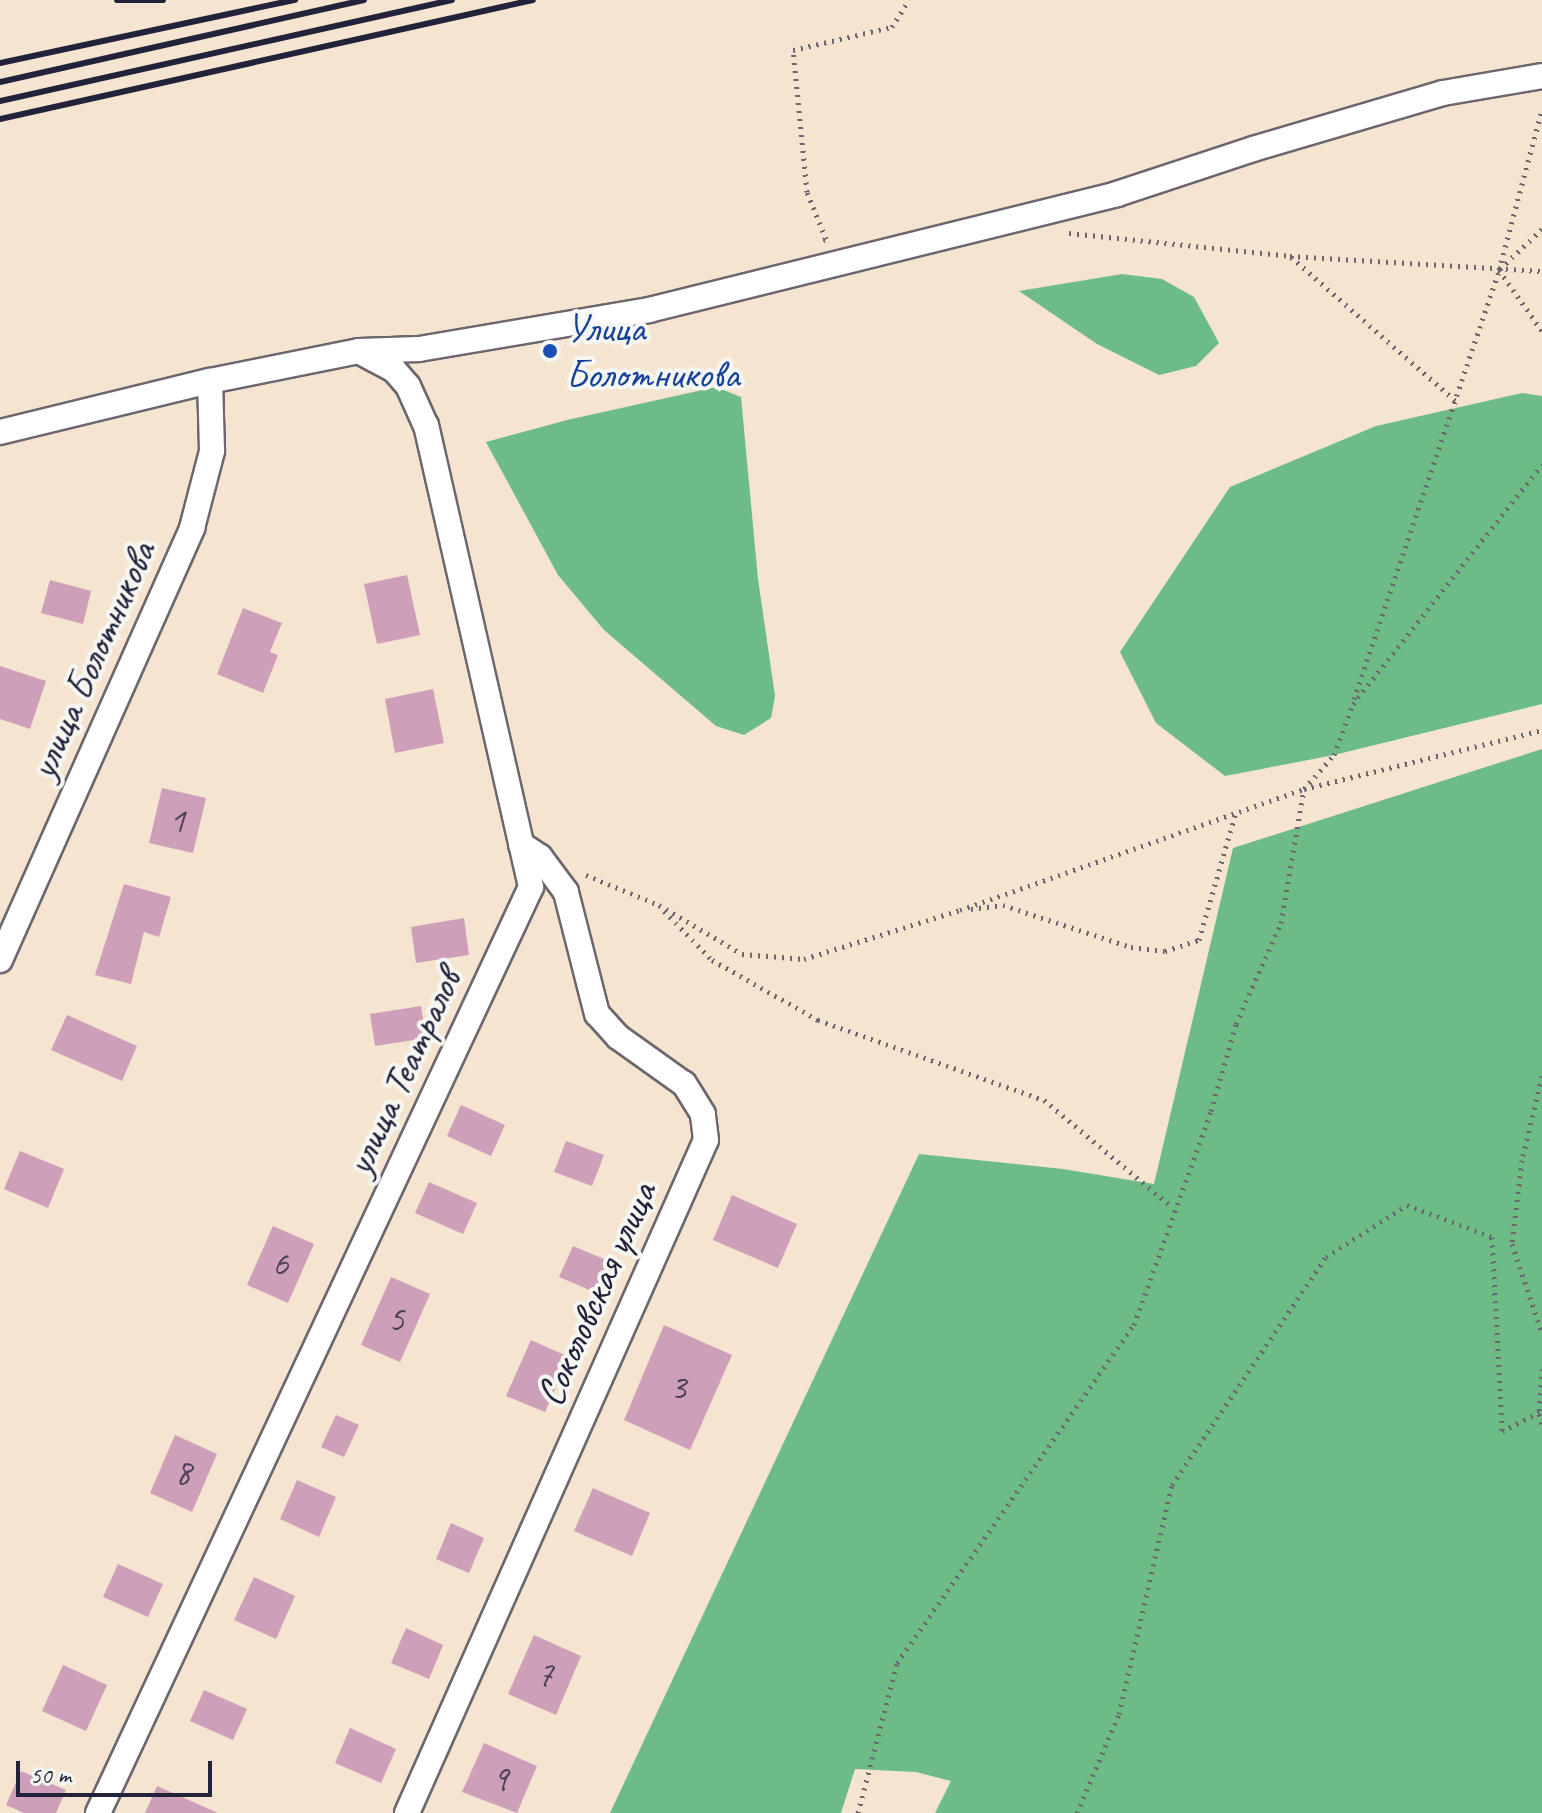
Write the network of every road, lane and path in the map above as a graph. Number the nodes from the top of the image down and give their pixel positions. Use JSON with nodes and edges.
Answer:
{"nodes":[{"id":1,"x":909,"y":0,"type":"edge"},
{"id":2,"x":1542,"y":76,"type":"edge"},
{"id":3,"x":1542,"y":109,"type":"edge"},
{"id":4,"x":1542,"y":229,"type":"edge"},
{"id":5,"x":1056,"y":232,"type":"dead end"},
{"id":6,"x":812,"y":243,"type":"dead end"},
{"id":7,"x":1290,"y":256,"type":"junction"},
{"id":8,"x":1499,"y":270,"type":"junction"},
{"id":9,"x":1542,"y":271,"type":"edge"},
{"id":10,"x":1542,"y":331,"type":"edge"},
{"id":11,"x":359,"y":351,"type":"junction"},
{"id":12,"x":210,"y":381,"type":"junction"},
{"id":13,"x":1455,"y":400,"type":"junction"},
{"id":14,"x":0,"y":432,"type":"edge"},
{"id":15,"x":1542,"y":465,"type":"edge"},
{"id":16,"x":1353,"y":704,"type":"junction"},
{"id":17,"x":1542,"y":730,"type":"edge"},
{"id":18,"x":1304,"y":789,"type":"junction"},
{"id":19,"x":1235,"y":814,"type":"junction"},
{"id":20,"x":521,"y":844,"type":"junction"},
{"id":21,"x":579,"y":873,"type":"dead end"},
{"id":22,"x":659,"y":905,"type":"junction"},
{"id":23,"x":960,"y":910,"type":"junction"},
{"id":24,"x":0,"y":960,"type":"edge"},
{"id":25,"x":1542,"y":1076,"type":"edge"},
{"id":26,"x":1173,"y":1208,"type":"junction"},
{"id":27,"x":1542,"y":1333,"type":"edge"},
{"id":28,"x":1542,"y":1369,"type":"edge"},
{"id":29,"x":1541,"y":1413,"type":"edge"},
{"id":30,"x":1542,"y":1427,"type":"edge"},
{"id":31,"x":98,"y":1813,"type":"edge"},
{"id":32,"x":407,"y":1813,"type":"edge"},
{"id":33,"x":858,"y":1813,"type":"edge"},
{"id":34,"x":1077,"y":1813,"type":"edge"}],
"edges":[{"from":1,"to":6,"type":"path"},
{"from":2,"to":11,"type":"street"},
{"from":3,"to":8,"type":"path"},
{"from":4,"to":8,"type":"path"},
{"from":5,"to":7,"type":"path"},
{"from":7,"to":8,"type":"path"},
{"from":7,"to":13,"type":"path"},
{"from":8,"to":9,"type":"path"},
{"from":8,"to":10,"type":"path"},
{"from":8,"to":13,"type":"path"},
{"from":11,"to":12,"type":"street"},
{"from":11,"to":20,"type":"street","name":"улица Театралов"},
{"from":12,"to":14,"type":"street"},
{"from":12,"to":24,"type":"street","name":"улица Болотникова"},
{"from":13,"to":16,"type":"path"},
{"from":15,"to":16,"type":"path"},
{"from":16,"to":18,"type":"path"},
{"from":17,"to":18,"type":"path"},
{"from":18,"to":19,"type":"path"},
{"from":18,"to":26,"type":"path"},
{"from":19,"to":23,"type":"path"},
{"from":19,"to":23,"type":"path"},
{"from":20,"to":31,"type":"street","name":"улица Театралов"},
{"from":20,"to":32,"type":"street","name":"Соколовская улица"},
{"from":21,"to":22,"type":"path"},
{"from":22,"to":23,"type":"path"},
{"from":22,"to":26,"type":"path"},
{"from":25,"to":27,"type":"path"},
{"from":26,"to":33,"type":"path"},
{"from":28,"to":29,"type":"path"},
{"from":29,"to":30,"type":"path"},
{"from":29,"to":34,"type":"path"}]}
